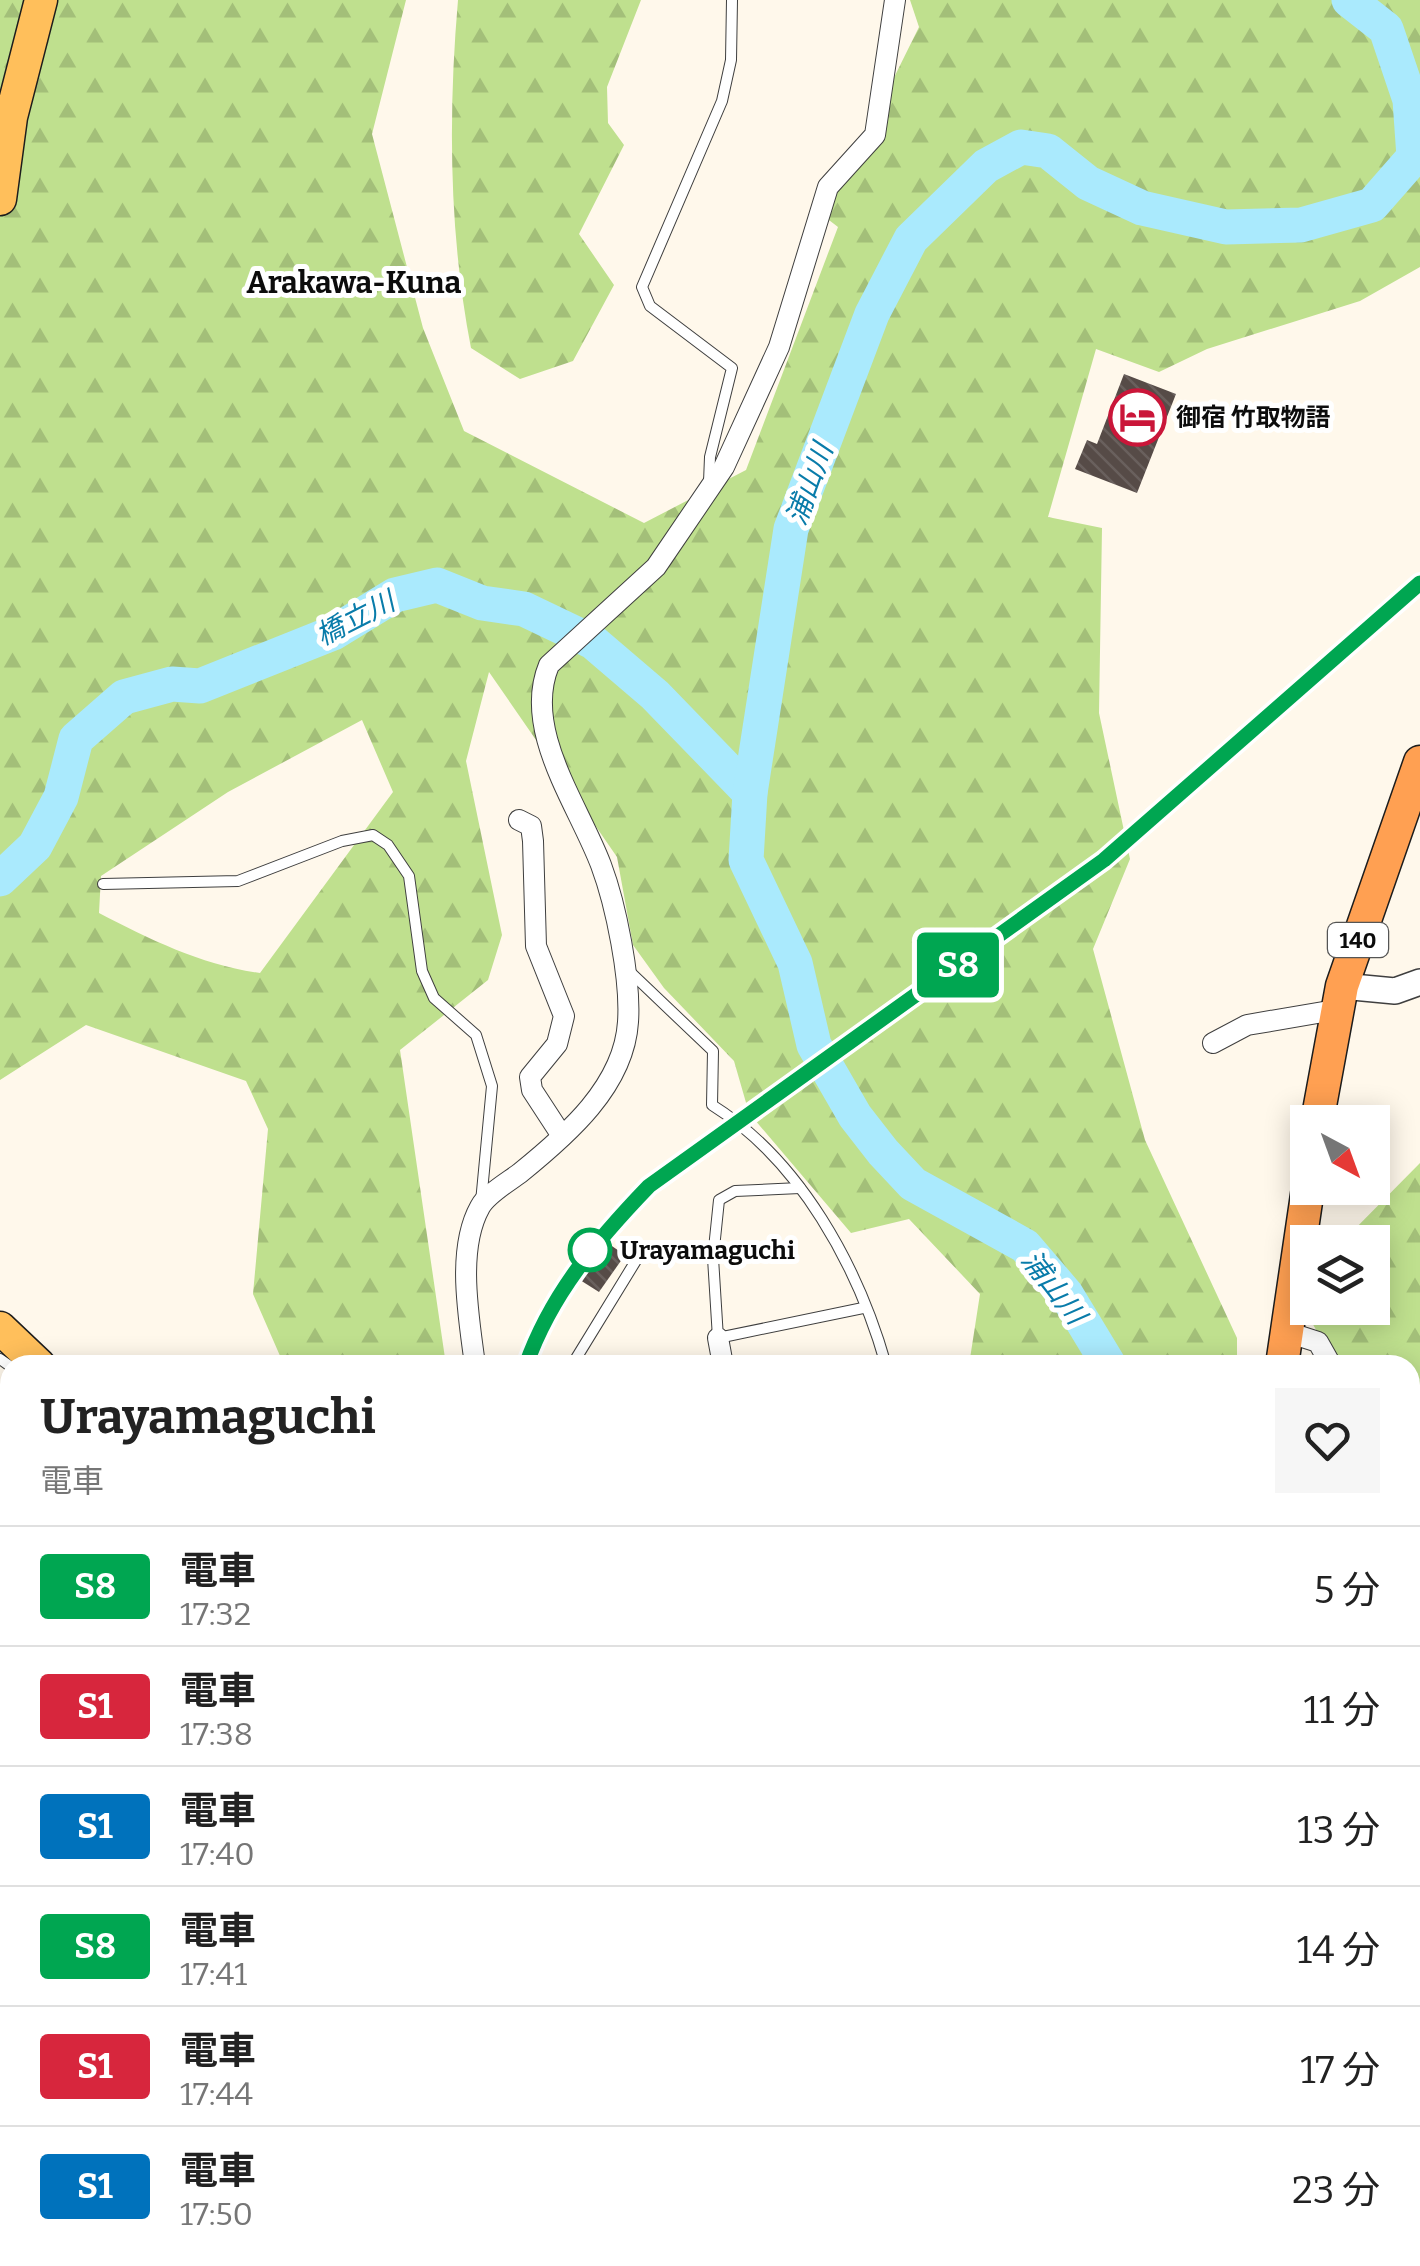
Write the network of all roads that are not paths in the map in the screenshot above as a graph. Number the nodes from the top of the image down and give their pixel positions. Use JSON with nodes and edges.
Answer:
{"nodes":[{"id":1,"x":41,"y":0,"type":"edge"},
{"id":2,"x":732,"y":0,"type":"edge"},
{"id":3,"x":896,"y":0,"type":"edge"},
{"id":4,"x":0,"y":199,"type":"edge"},
{"id":5,"x":709,"y":490,"type":"junction"},
{"id":6,"x":1420,"y":762,"type":"edge"},
{"id":7,"x":519,"y":820,"type":"dead end"},
{"id":8,"x":103,"y":884,"type":"dead end"},
{"id":9,"x":627,"y":969,"type":"junction"},
{"id":10,"x":1420,"y":982,"type":"edge"},
{"id":11,"x":1339,"y":998,"type":"junction"},
{"id":12,"x":1214,"y":1043,"type":"dead end"},
{"id":13,"x":1320,"y":1105,"type":"edge"},
{"id":14,"x":562,"y":1136,"type":"junction"},
{"id":15,"x":800,"y":1188,"type":"junction"},
{"id":16,"x":481,"y":1204,"type":"junction"},
{"id":17,"x":1306,"y":1205,"type":"edge"},
{"id":18,"x":640,"y":1254,"type":"dead end"},
{"id":19,"x":864,"y":1308,"type":"junction"},
{"id":20,"x":0,"y":1328,"type":"edge"},
{"id":21,"x":1287,"y":1332,"type":"junction"},
{"id":22,"x":718,"y":1338,"type":"junction"},
{"id":23,"x":28,"y":1355,"type":"edge"},
{"id":24,"x":474,"y":1355,"type":"edge"},
{"id":25,"x":578,"y":1355,"type":"edge"},
{"id":26,"x":721,"y":1355,"type":"edge"},
{"id":27,"x":882,"y":1355,"type":"edge"},
{"id":28,"x":1284,"y":1355,"type":"edge"},
{"id":29,"x":1325,"y":1355,"type":"edge"}],
"edges":[{"from":1,"to":4,"type":"main road"},
{"from":2,"to":5,"type":"lane"},
{"from":3,"to":5,"type":"street"},
{"from":5,"to":9,"type":"street"},
{"from":6,"to":11,"type":"highway","number":"140"},
{"from":7,"to":14,"type":"street"},
{"from":8,"to":16,"type":"lane"},
{"from":9,"to":14,"type":"street"},
{"from":9,"to":15,"type":"lane"},
{"from":10,"to":11,"type":"street"},
{"from":11,"to":12,"type":"street"},
{"from":11,"to":13,"type":"highway","number":"140"},
{"from":14,"to":16,"type":"street"},
{"from":15,"to":19,"type":"lane"},
{"from":15,"to":22,"type":"lane"},
{"from":16,"to":24,"type":"street"},
{"from":17,"to":21,"type":"highway"},
{"from":18,"to":25,"type":"lane"},
{"from":19,"to":22,"type":"lane"},
{"from":19,"to":27,"type":"lane"},
{"from":20,"to":23,"type":"main road"},
{"from":21,"to":28,"type":"highway"},
{"from":21,"to":29,"type":"street"},
{"from":22,"to":26,"type":"street"}]}
